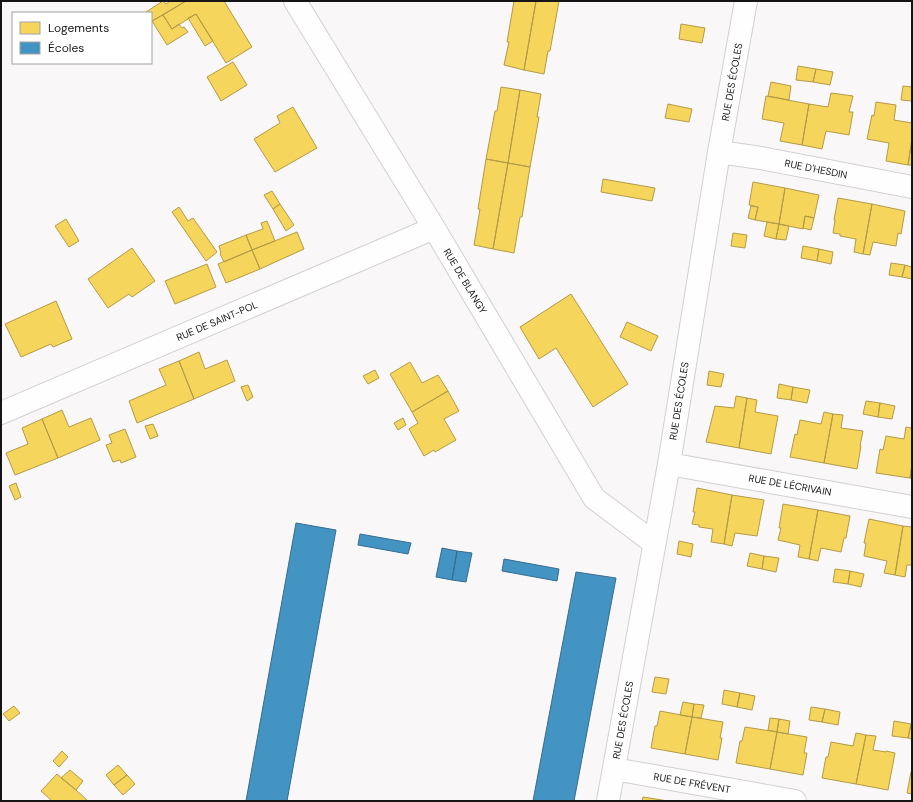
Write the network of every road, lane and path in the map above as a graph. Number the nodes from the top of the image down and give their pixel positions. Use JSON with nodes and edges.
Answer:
{"nodes":[{"id":1,"x":295,"y":1,"type":"edge"},
{"id":2,"x":746,"y":1,"type":"edge"},
{"id":3,"x":720,"y":152,"type":"junction"},
{"id":4,"x":912,"y":186,"type":"edge"},
{"id":5,"x":434,"y":228,"type":"junction"},
{"id":6,"x":1,"y":413,"type":"edge"},
{"id":7,"x":669,"y":464,"type":"junction"},
{"id":8,"x":912,"y":507,"type":"edge"},
{"id":9,"x":654,"y":543,"type":"junction"},
{"id":10,"x":614,"y":769,"type":"junction"},
{"id":11,"x":608,"y":801,"type":"edge"},
{"id":12,"x":795,"y":801,"type":"edge"}],
"edges":[{"from":1,"to":5,"type":"street","name":"RUE DE BLANGY"},
{"from":2,"to":3,"type":"street","name":"RUE DES ÉCOLES"},
{"from":3,"to":4,"type":"street","name":"RUE D'HESDIN"},
{"from":3,"to":7,"type":"street","name":"RUE DES ÉCOLES"},
{"from":5,"to":6,"type":"street","name":"RUE DE SAINT-POL"},
{"from":5,"to":9,"type":"street","name":"RUE DE BLANGY"},
{"from":7,"to":8,"type":"street","name":"RUE DE LÉCRIVAIN"},
{"from":7,"to":9,"type":"street","name":"RUE DES ÉCOLES"},
{"from":9,"to":10,"type":"street","name":"RUE DES ÉCOLES"},
{"from":10,"to":11,"type":"street","name":"RUE DES ÉCOLES"},
{"from":10,"to":12,"type":"street","name":"RUE DE FRÉVENT"}]}
